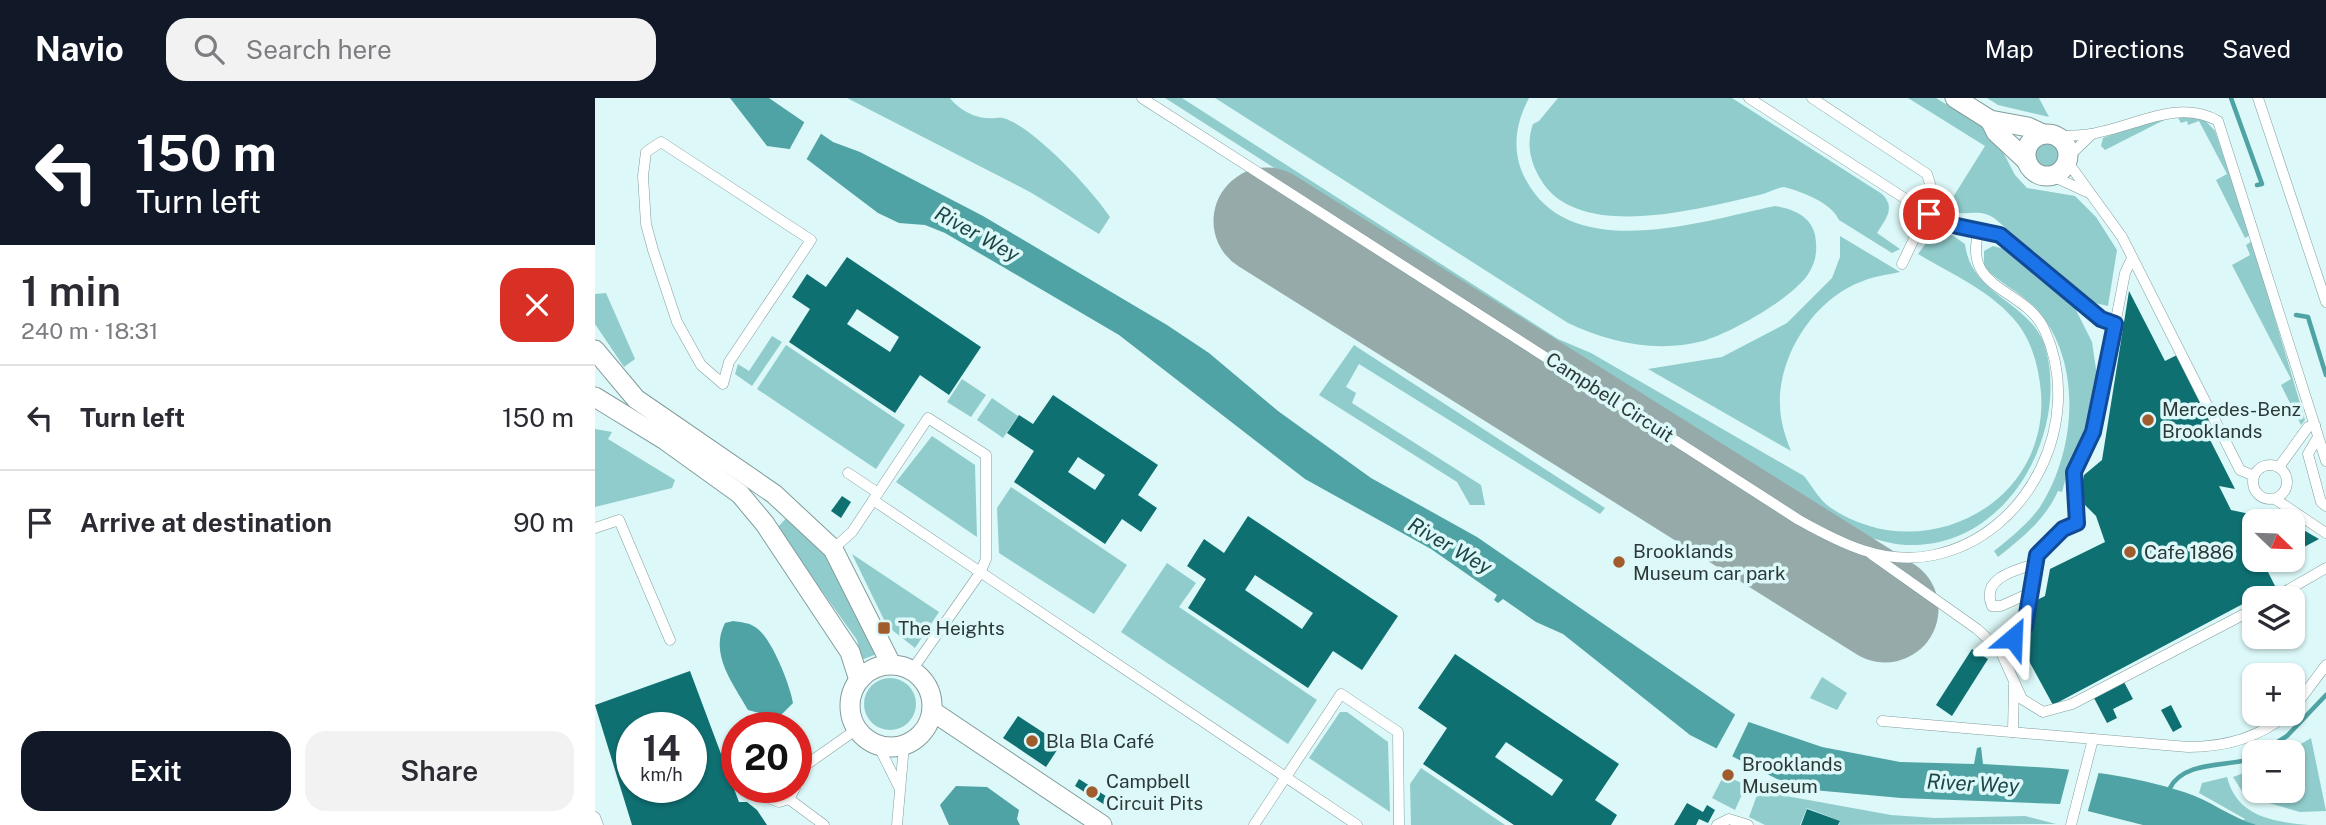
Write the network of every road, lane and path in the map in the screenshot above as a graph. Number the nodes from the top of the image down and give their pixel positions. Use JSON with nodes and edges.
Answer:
{"nodes":[{"id":1,"x":1142,"y":98,"type":"edge"},
{"id":2,"x":1749,"y":98,"type":"edge"},
{"id":3,"x":1812,"y":98,"type":"edge"},
{"id":4,"x":1955,"y":98,"type":"edge"},
{"id":5,"x":2258,"y":98,"type":"edge"},
{"id":6,"x":1990,"y":120,"type":"junction"},
{"id":7,"x":2092,"y":134,"type":"junction"},
{"id":8,"x":2051,"y":135,"type":"junction"},
{"id":9,"x":2067,"y":159,"type":"junction"},
{"id":10,"x":2027,"y":161,"type":"junction"},
{"id":11,"x":2050,"y":175,"type":"junction"},
{"id":12,"x":2091,"y":193,"type":"junction"},
{"id":13,"x":1929,"y":214,"type":"junction"},
{"id":14,"x":1979,"y":230,"type":"junction"},
{"id":15,"x":2132,"y":258,"type":"junction"},
{"id":16,"x":1902,"y":264,"type":"dead end"},
{"id":17,"x":2326,"y":302,"type":"edge"},
{"id":18,"x":2115,"y":324,"type":"junction"},
{"id":19,"x":595,"y":350,"type":"edge"},
{"id":20,"x":723,"y":384,"type":"joint"},
{"id":21,"x":595,"y":397,"type":"edge"},
{"id":22,"x":2315,"y":425,"type":"junction"},
{"id":23,"x":2318,"y":437,"type":"junction"},
{"id":24,"x":2326,"y":461,"type":"edge"},
{"id":25,"x":2279,"y":467,"type":"junction"},
{"id":26,"x":849,"y":473,"type":"dead end"},
{"id":27,"x":2254,"y":476,"type":"junction"},
{"id":28,"x":876,"y":497,"type":"junction"},
{"id":29,"x":2276,"y":499,"type":"junction"},
{"id":30,"x":787,"y":506,"type":"junction"},
{"id":31,"x":2326,"y":506,"type":"edge"},
{"id":32,"x":765,"y":524,"type":"junction"},
{"id":33,"x":595,"y":528,"type":"edge"},
{"id":34,"x":2326,"y":533,"type":"edge"},
{"id":35,"x":833,"y":549,"type":"junction"},
{"id":36,"x":1871,"y":554,"type":"junction"},
{"id":37,"x":2035,"y":564,"type":"junction"},
{"id":38,"x":2326,"y":568,"type":"edge"},
{"id":39,"x":979,"y":573,"type":"junction"},
{"id":40,"x":2295,"y":586,"type":"edge"},
{"id":41,"x":2030,"y":593,"type":"junction"},
{"id":42,"x":2242,"y":615,"type":"edge"},
{"id":43,"x":670,"y":640,"type":"dead end"},
{"id":44,"x":2000,"y":650,"type":"junction"},
{"id":45,"x":891,"y":664,"type":"junction"},
{"id":46,"x":2326,"y":665,"type":"edge"},
{"id":47,"x":912,"y":670,"type":"junction"},
{"id":48,"x":859,"y":680,"type":"junction"},
{"id":49,"x":2014,"y":681,"type":"junction"},
{"id":50,"x":2305,"y":693,"type":"edge"},
{"id":51,"x":932,"y":711,"type":"junction"},
{"id":52,"x":1882,"y":721,"type":"dead end"},
{"id":53,"x":2266,"y":726,"type":"edge"},
{"id":54,"x":857,"y":729,"type":"junction"},
{"id":55,"x":2013,"y":732,"type":"junction"},
{"id":56,"x":2093,"y":739,"type":"junction"},
{"id":57,"x":878,"y":745,"type":"junction"},
{"id":58,"x":904,"y":745,"type":"junction"},
{"id":59,"x":812,"y":761,"type":"edge"},
{"id":60,"x":1286,"y":777,"type":"junction"},
{"id":61,"x":901,"y":791,"type":"junction"},
{"id":62,"x":794,"y":803,"type":"edge"},
{"id":63,"x":595,"y":817,"type":"edge"},
{"id":64,"x":2072,"y":820,"type":"edge"},
{"id":65,"x":599,"y":825,"type":"edge"},
{"id":66,"x":824,"y":825,"type":"edge"},
{"id":67,"x":897,"y":825,"type":"edge"},
{"id":68,"x":1102,"y":825,"type":"edge"},
{"id":69,"x":1254,"y":825,"type":"edge"},
{"id":70,"x":1357,"y":825,"type":"edge"},
{"id":71,"x":1399,"y":825,"type":"edge"},
{"id":72,"x":1717,"y":825,"type":"edge"},
{"id":73,"x":1748,"y":825,"type":"edge"}],
"edges":[{"from":1,"to":36,"type":"lane","name":"Campbell Circuit"},
{"from":2,"to":13,"type":"lane"},
{"from":3,"to":13,"type":"lane"},
{"from":4,"to":6,"type":"street"},
{"from":5,"to":17,"type":"lane"},
{"from":6,"to":8,"type":"street"},
{"from":6,"to":10,"type":"street"},
{"from":7,"to":8,"type":"lane"},
{"from":7,"to":9,"type":"lane"},
{"from":7,"to":22,"type":"lane"},
{"from":8,"to":9,"type":"street"},
{"from":8,"to":10,"type":"street"},
{"from":9,"to":11,"type":"street"},
{"from":9,"to":12,"type":"lane"},
{"from":10,"to":11,"type":"street"},
{"from":11,"to":12,"type":"lane"},
{"from":12,"to":15,"type":"lane"},
{"from":13,"to":14,"type":"lane"},
{"from":13,"to":16,"type":"lane"},
{"from":14,"to":18,"type":"lane"},
{"from":14,"to":36,"type":"lane","name":"Campbell Circuit"},
{"from":15,"to":18,"type":"lane"},
{"from":15,"to":27,"type":"lane"},
{"from":18,"to":37,"type":"lane"},
{"from":19,"to":30,"type":"street"},
{"from":20,"to":20,"type":"lane"},
{"from":21,"to":32,"type":"street"},
{"from":22,"to":23,"type":"lane"},
{"from":22,"to":25,"type":"lane"},
{"from":23,"to":24,"type":"lane"},
{"from":23,"to":31,"type":"lane"},
{"from":25,"to":27,"type":"lane"},
{"from":25,"to":29,"type":"lane"},
{"from":26,"to":28,"type":"lane"},
{"from":27,"to":29,"type":"lane"},
{"from":28,"to":35,"type":"lane"},
{"from":28,"to":39,"type":"lane"},
{"from":28,"to":39,"type":"lane"},
{"from":29,"to":34,"type":"lane"},
{"from":30,"to":32,"type":"street"},
{"from":30,"to":35,"type":"street"},
{"from":32,"to":48,"type":"street"},
{"from":33,"to":43,"type":"lane"},
{"from":35,"to":45,"type":"street"},
{"from":36,"to":44,"type":"lane"},
{"from":37,"to":41,"type":"lane"},
{"from":37,"to":41,"type":"lane"},
{"from":38,"to":40,"type":"lane"},
{"from":39,"to":47,"type":"lane"},
{"from":39,"to":60,"type":"lane"},
{"from":41,"to":44,"type":"lane"},
{"from":42,"to":49,"type":"lane"},
{"from":44,"to":49,"type":"lane"},
{"from":45,"to":47,"type":"street"},
{"from":45,"to":48,"type":"street"},
{"from":46,"to":50,"type":"lane"},
{"from":47,"to":51,"type":"street"},
{"from":48,"to":54,"type":"street"},
{"from":49,"to":55,"type":"lane"},
{"from":51,"to":58,"type":"street"},
{"from":51,"to":68,"type":"street"},
{"from":52,"to":55,"type":"lane"},
{"from":53,"to":56,"type":"lane"},
{"from":54,"to":57,"type":"street"},
{"from":54,"to":59,"type":"lane"},
{"from":55,"to":56,"type":"lane"},
{"from":56,"to":64,"type":"lane"},
{"from":57,"to":58,"type":"street"},
{"from":57,"to":61,"type":"lane"},
{"from":58,"to":61,"type":"lane"},
{"from":60,"to":69,"type":"lane"},
{"from":60,"to":70,"type":"lane"},
{"from":60,"to":71,"type":"lane"},
{"from":61,"to":67,"type":"lane"},
{"from":62,"to":66,"type":"lane"},
{"from":63,"to":65,"type":"lane"},
{"from":72,"to":73,"type":"lane"}]}
